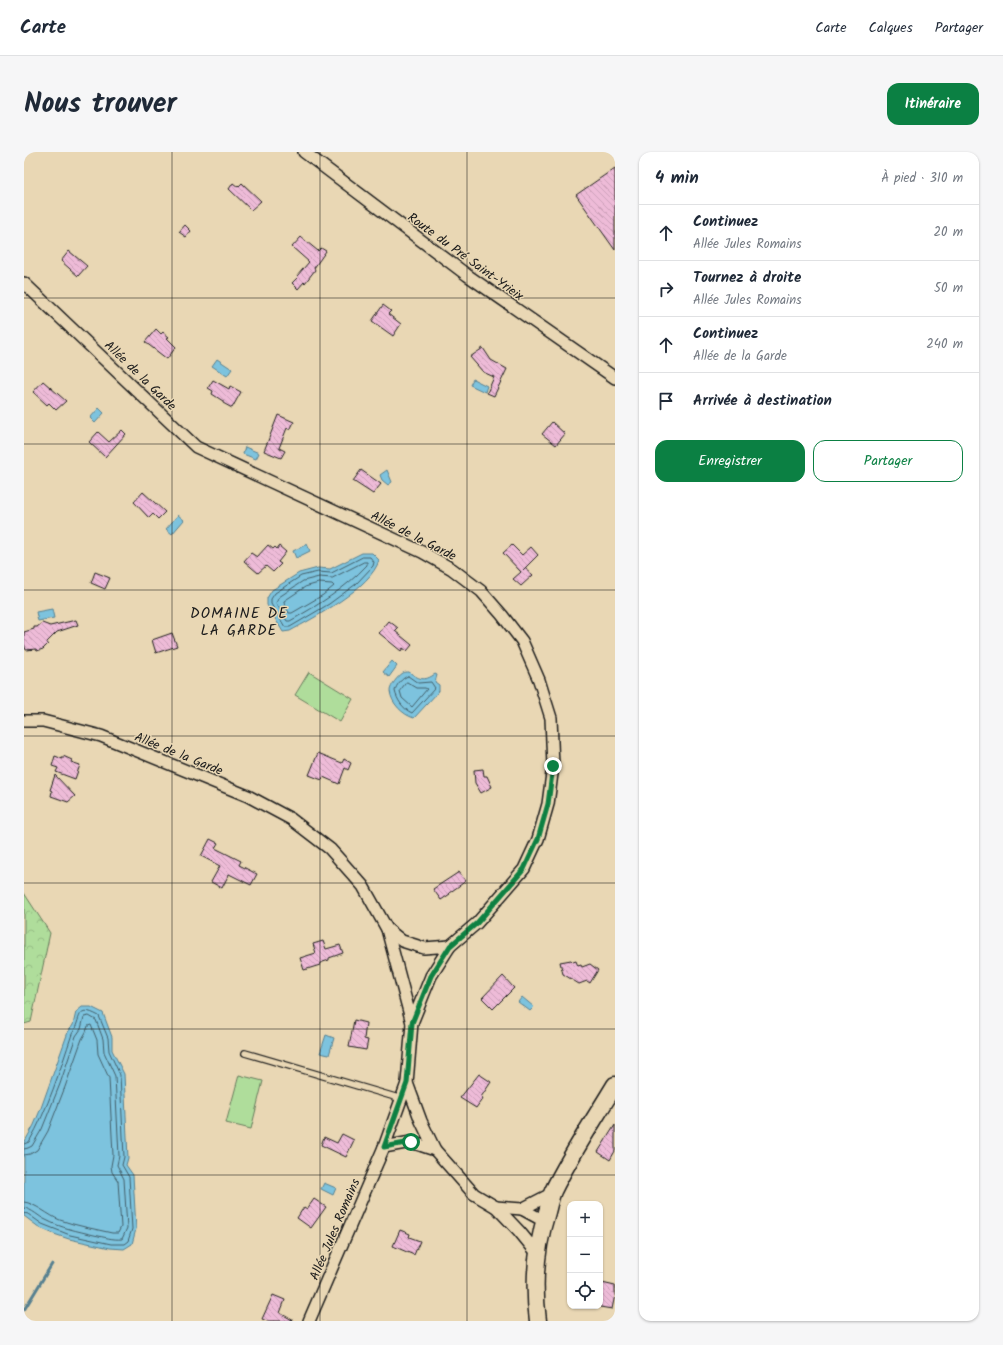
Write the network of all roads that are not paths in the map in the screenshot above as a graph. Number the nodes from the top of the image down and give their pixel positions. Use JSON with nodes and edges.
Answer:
{"nodes":[{"id":1,"x":304,"y":152,"type":"edge"},
{"id":2,"x":24,"y":283,"type":"edge"},
{"id":3,"x":615,"y":378,"type":"edge"},
{"id":4,"x":24,"y":721,"type":"edge"},
{"id":5,"x":387,"y":929,"type":"junction"},
{"id":6,"x":450,"y":946,"type":"junction"},
{"id":7,"x":412,"y":1023,"type":"junction"},
{"id":8,"x":245,"y":1053,"type":"dead end"},
{"id":9,"x":407,"y":1083,"type":"junction"},
{"id":10,"x":615,"y":1085,"type":"edge"},
{"id":11,"x":402,"y":1099,"type":"junction"},
{"id":12,"x":384,"y":1147,"type":"junction"},
{"id":13,"x":435,"y":1150,"type":"junction"},
{"id":14,"x":553,"y":1193,"type":"junction"},
{"id":15,"x":496,"y":1207,"type":"junction"},
{"id":16,"x":522,"y":1209,"type":"junction"},
{"id":17,"x":544,"y":1221,"type":"junction"},
{"id":18,"x":537,"y":1253,"type":"junction"},
{"id":19,"x":538,"y":1319,"type":"edge"},
{"id":20,"x":309,"y":1321,"type":"edge"}],
"edges":[{"from":1,"to":3,"type":"street","name":"Route du Pré Saint-Yrieix"},
{"from":2,"to":6,"type":"street","name":"Allée de la Garde"},
{"from":4,"to":5,"type":"street","name":"Allée de la Garde"},
{"from":5,"to":6,"type":"street","name":"Allée de la Garde"},
{"from":5,"to":7,"type":"street","name":"Allée de la Garde"},
{"from":6,"to":7,"type":"street","name":"Allée de la Garde"},
{"from":7,"to":9,"type":"street","name":"Allée de la Garde"},
{"from":8,"to":11,"type":"lane"},
{"from":9,"to":11,"type":"street","name":"Allée Jules Romains"},
{"from":9,"to":13,"type":"street","name":"Allée de la Garde"},
{"from":10,"to":14,"type":"main road"},
{"from":11,"to":12,"type":"street","name":"Allée Jules Romains"},
{"from":12,"to":13,"type":"street"},
{"from":12,"to":20,"type":"street","name":"Allée Jules Romains"},
{"from":13,"to":15,"type":"street","name":"Allée de la Garde"},
{"from":14,"to":16,"type":"street"},
{"from":14,"to":17,"type":"main road"},
{"from":15,"to":16,"type":"street","name":"Allée de la Garde"},
{"from":15,"to":18,"type":"street","name":"Allée de la Garde"},
{"from":16,"to":17,"type":"street","name":"Allée de la Garde"},
{"from":17,"to":18,"type":"main road"},
{"from":18,"to":19,"type":"main road"}]}
